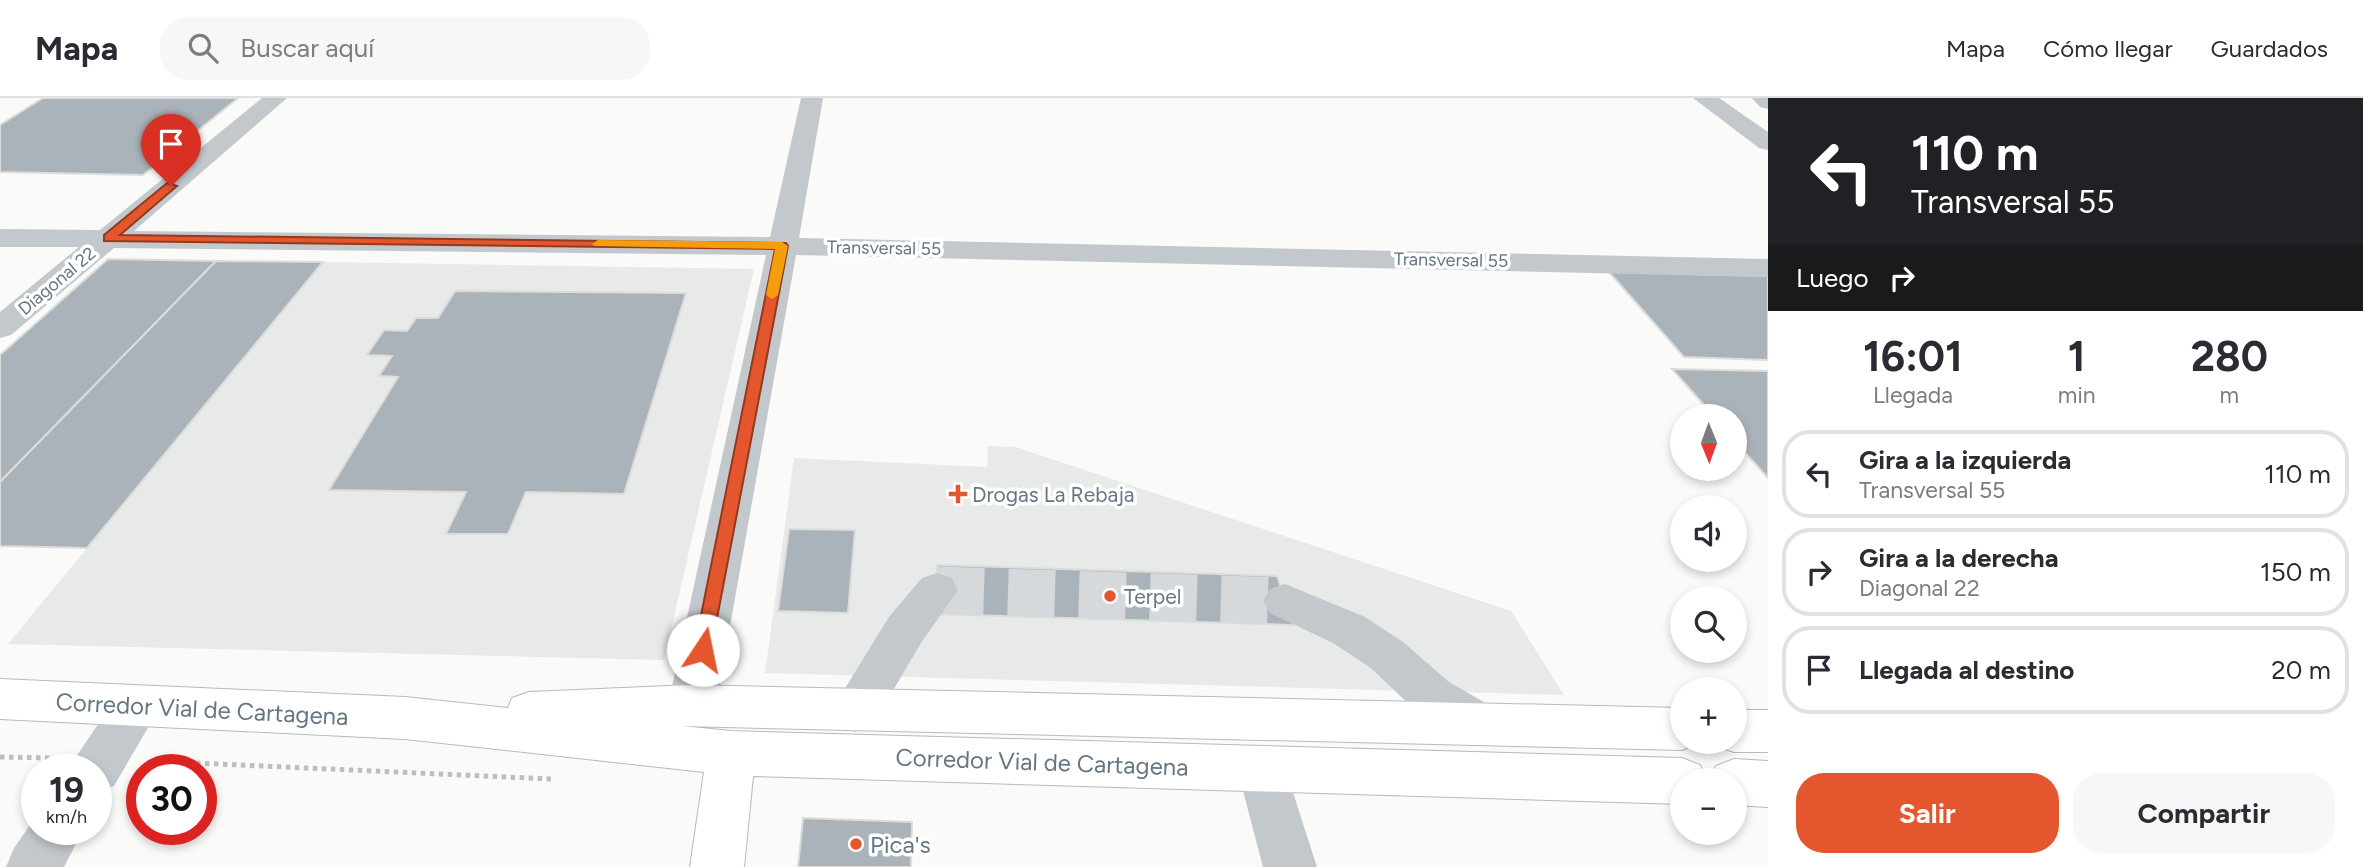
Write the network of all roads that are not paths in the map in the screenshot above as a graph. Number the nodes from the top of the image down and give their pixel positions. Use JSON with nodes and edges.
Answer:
{"nodes":[{"id":1,"x":276,"y":98,"type":"edge"},
{"id":2,"x":812,"y":98,"type":"edge"},
{"id":3,"x":1704,"y":98,"type":"edge"},
{"id":4,"x":1763,"y":98,"type":"edge"},
{"id":5,"x":1768,"y":102,"type":"edge"},
{"id":6,"x":1768,"y":143,"type":"edge"},
{"id":7,"x":0,"y":238,"type":"edge"},
{"id":8,"x":108,"y":238,"type":"junction"},
{"id":9,"x":782,"y":246,"type":"junction"},
{"id":10,"x":1768,"y":268,"type":"edge"},
{"id":11,"x":0,"y":328,"type":"edge"},
{"id":12,"x":937,"y":590,"type":"dead end"},
{"id":13,"x":1285,"y":601,"type":"tunnel mouth"},
{"id":14,"x":0,"y":699,"type":"edge"},
{"id":15,"x":692,"y":705,"type":"junction"},
{"id":16,"x":136,"y":707,"type":"junction"},
{"id":17,"x":855,"y":711,"type":"junction"},
{"id":18,"x":405,"y":718,"type":"junction"},
{"id":19,"x":1479,"y":724,"type":"junction"},
{"id":20,"x":1670,"y":729,"type":"edge"},
{"id":21,"x":1747,"y":731,"type":"edge"},
{"id":22,"x":1768,"y":732,"type":"edge"},
{"id":23,"x":731,"y":753,"type":"junction"},
{"id":24,"x":106,"y":754,"type":"edge"},
{"id":25,"x":1262,"y":768,"type":"junction"},
{"id":26,"x":1670,"y":781,"type":"edge"},
{"id":27,"x":1747,"y":782,"type":"edge"},
{"id":28,"x":1768,"y":783,"type":"edge"},
{"id":29,"x":47,"y":845,"type":"edge"},
{"id":30,"x":33,"y":867,"type":"edge"},
{"id":31,"x":717,"y":867,"type":"edge"},
{"id":32,"x":1290,"y":867,"type":"edge"}],
"edges":[{"from":1,"to":8,"type":"street","name":"Diagonal 22"},
{"from":2,"to":9,"type":"street"},
{"from":3,"to":6,"type":"street"},
{"from":4,"to":5,"type":"street"},
{"from":7,"to":8,"type":"street","name":"Transversal 55"},
{"from":8,"to":9,"type":"street","name":"Transversal 55"},
{"from":8,"to":11,"type":"street","name":"Diagonal 22"},
{"from":9,"to":10,"type":"street","name":"Transversal 55"},
{"from":9,"to":15,"type":"street"},
{"from":12,"to":17,"type":"street"},
{"from":13,"to":19,"type":"street"},
{"from":14,"to":16,"type":"main road","name":"Corredor Vial de Cartagena"},
{"from":15,"to":17,"type":"main road","name":"Corredor Vial de Cartagena"},
{"from":15,"to":18,"type":"main road","name":"Corredor Vial de Cartagena"},
{"from":16,"to":18,"type":"main road","name":"Corredor Vial de Cartagena"},
{"from":16,"to":24,"type":"street"},
{"from":17,"to":19,"type":"main road","name":"Corredor Vial de Cartagena"},
{"from":18,"to":23,"type":"main road","name":"Corredor Vial de Cartagena"},
{"from":19,"to":20,"type":"main road","name":"Corredor Vial de Cartagena"},
{"from":21,"to":22,"type":"main road"},
{"from":23,"to":25,"type":"main road","name":"Corredor Vial de Cartagena"},
{"from":23,"to":31,"type":"main road"},
{"from":25,"to":26,"type":"main road","name":"Corredor Vial de Cartagena"},
{"from":25,"to":32,"type":"street"},
{"from":27,"to":28,"type":"main road"},
{"from":29,"to":30,"type":"street"}]}
